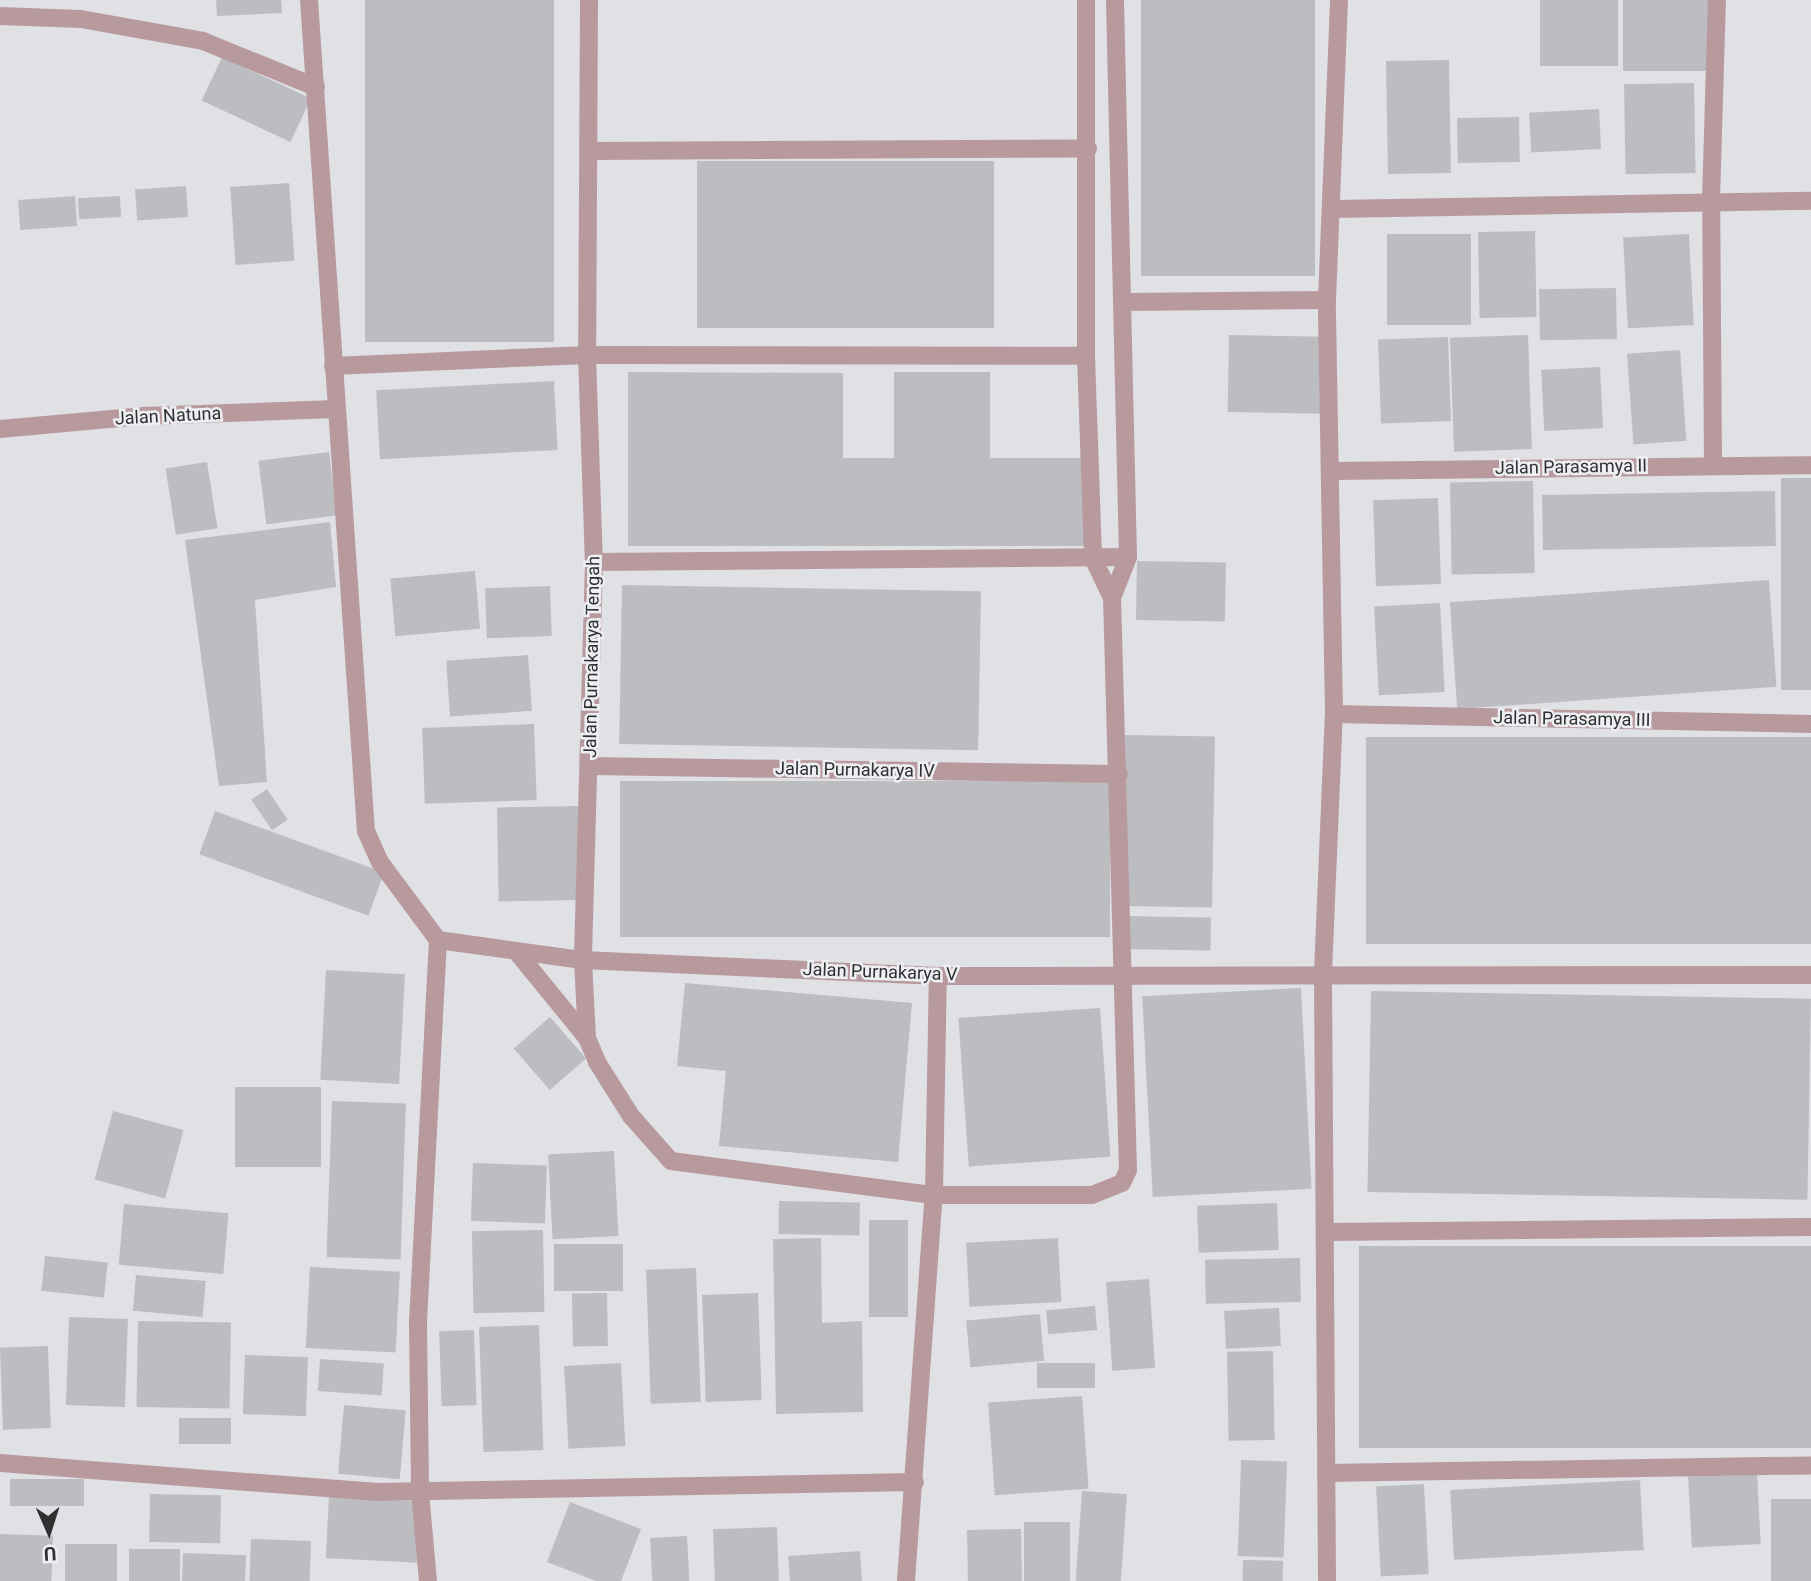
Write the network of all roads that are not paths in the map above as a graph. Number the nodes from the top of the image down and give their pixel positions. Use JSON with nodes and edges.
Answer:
{"nodes":[{"id":1,"x":309,"y":0,"type":"edge"},
{"id":2,"x":589,"y":0,"type":"edge"},
{"id":3,"x":1086,"y":0,"type":"edge"},
{"id":4,"x":1115,"y":0,"type":"edge"},
{"id":5,"x":1339,"y":0,"type":"edge"},
{"id":6,"x":1717,"y":0,"type":"edge"},
{"id":7,"x":0,"y":16,"type":"edge"},
{"id":8,"x":316,"y":87,"type":"junction"},
{"id":9,"x":1088,"y":148,"type":"junction"},
{"id":10,"x":590,"y":151,"type":"junction"},
{"id":11,"x":1711,"y":200,"type":"junction"},
{"id":12,"x":1811,"y":201,"type":"edge"},
{"id":13,"x":1334,"y":209,"type":"junction"},
{"id":14,"x":1326,"y":300,"type":"junction"},
{"id":15,"x":1125,"y":302,"type":"junction"},
{"id":16,"x":587,"y":355,"type":"junction"},
{"id":17,"x":1086,"y":356,"type":"junction"},
{"id":18,"x":333,"y":366,"type":"junction"},
{"id":19,"x":335,"y":409,"type":"junction"},
{"id":20,"x":0,"y":429,"type":"edge"},
{"id":21,"x":1713,"y":464,"type":"junction"},
{"id":22,"x":1811,"y":465,"type":"edge"},
{"id":23,"x":1332,"y":471,"type":"junction"},
{"id":24,"x":1128,"y":557,"type":"junction"},
{"id":25,"x":1093,"y":558,"type":"junction"},
{"id":26,"x":594,"y":562,"type":"junction"},
{"id":27,"x":1112,"y":598,"type":"junction"},
{"id":28,"x":1334,"y":714,"type":"junction"},
{"id":29,"x":1811,"y":724,"type":"edge"},
{"id":30,"x":591,"y":766,"type":"junction"},
{"id":31,"x":1119,"y":774,"type":"junction"},
{"id":32,"x":438,"y":940,"type":"junction"},
{"id":33,"x":516,"y":951,"type":"junction"},
{"id":34,"x":583,"y":960,"type":"junction"},
{"id":35,"x":1323,"y":973,"type":"junction"},
{"id":36,"x":1120,"y":974,"type":"junction"},
{"id":37,"x":1811,"y":975,"type":"edge"},
{"id":38,"x":938,"y":976,"type":"junction"},
{"id":39,"x":587,"y":1038,"type":"junction"},
{"id":40,"x":934,"y":1195,"type":"junction"},
{"id":41,"x":1811,"y":1227,"type":"edge"},
{"id":42,"x":1326,"y":1232,"type":"junction"},
{"id":43,"x":0,"y":1463,"type":"edge"},
{"id":44,"x":1811,"y":1465,"type":"edge"},
{"id":45,"x":1326,"y":1473,"type":"junction"},
{"id":46,"x":915,"y":1482,"type":"junction"},
{"id":47,"x":420,"y":1492,"type":"junction"},
{"id":48,"x":428,"y":1581,"type":"edge"},
{"id":49,"x":906,"y":1581,"type":"edge"},
{"id":50,"x":1326,"y":1581,"type":"edge"}],
"edges":[{"from":1,"to":8,"type":"street"},
{"from":2,"to":10,"type":"street","name":"Jalan Purnakarya Tengah"},
{"from":3,"to":9,"type":"street"},
{"from":4,"to":15,"type":"street"},
{"from":5,"to":13,"type":"street"},
{"from":6,"to":11,"type":"street"},
{"from":7,"to":8,"type":"street"},
{"from":8,"to":18,"type":"street"},
{"from":9,"to":10,"type":"street"},
{"from":9,"to":17,"type":"street"},
{"from":10,"to":16,"type":"street","name":"Jalan Purnakarya Tengah"},
{"from":11,"to":12,"type":"street"},
{"from":11,"to":13,"type":"street"},
{"from":11,"to":21,"type":"street"},
{"from":13,"to":14,"type":"street"},
{"from":14,"to":15,"type":"street"},
{"from":14,"to":23,"type":"street"},
{"from":15,"to":24,"type":"street"},
{"from":16,"to":17,"type":"street"},
{"from":16,"to":18,"type":"street"},
{"from":16,"to":26,"type":"street","name":"Jalan Purnakarya Tengah"},
{"from":17,"to":25,"type":"street"},
{"from":18,"to":19,"type":"street"},
{"from":19,"to":20,"type":"street","name":"Jalan Natuna"},
{"from":19,"to":32,"type":"street"},
{"from":21,"to":22,"type":"street","name":"Jalan Parasamya II"},
{"from":21,"to":23,"type":"street","name":"Jalan Parasamya II"},
{"from":23,"to":28,"type":"street"},
{"from":24,"to":25,"type":"street"},
{"from":24,"to":27,"type":"street"},
{"from":25,"to":26,"type":"street"},
{"from":25,"to":27,"type":"street"},
{"from":26,"to":30,"type":"street","name":"Jalan Purnakarya Tengah"},
{"from":27,"to":31,"type":"street"},
{"from":28,"to":29,"type":"street","name":"Jalan Parasamya III"},
{"from":28,"to":35,"type":"street"},
{"from":30,"to":31,"type":"street","name":"Jalan Purnakarya IV"},
{"from":30,"to":34,"type":"street","name":"Jalan Purnakarya Tengah"},
{"from":31,"to":36,"type":"street"},
{"from":32,"to":33,"type":"street","name":"Jalan Purnakarya V"},
{"from":32,"to":47,"type":"street"},
{"from":33,"to":34,"type":"street","name":"Jalan Purnakarya V"},
{"from":33,"to":39,"type":"street"},
{"from":34,"to":38,"type":"street","name":"Jalan Purnakarya V"},
{"from":34,"to":39,"type":"street","name":"Jalan Purnakarya Tengah"},
{"from":35,"to":36,"type":"street","name":"Jalan Purnakarya V"},
{"from":35,"to":37,"type":"street","name":"Jalan Purnakarya V"},
{"from":35,"to":42,"type":"street"},
{"from":36,"to":38,"type":"street","name":"Jalan Purnakarya V"},
{"from":36,"to":40,"type":"street"},
{"from":38,"to":40,"type":"street"},
{"from":39,"to":40,"type":"street"},
{"from":40,"to":46,"type":"street"},
{"from":41,"to":42,"type":"street"},
{"from":42,"to":45,"type":"street"},
{"from":43,"to":47,"type":"street"},
{"from":44,"to":45,"type":"street"},
{"from":45,"to":50,"type":"street"},
{"from":46,"to":47,"type":"street"},
{"from":46,"to":49,"type":"street"},
{"from":47,"to":48,"type":"street"}]}
